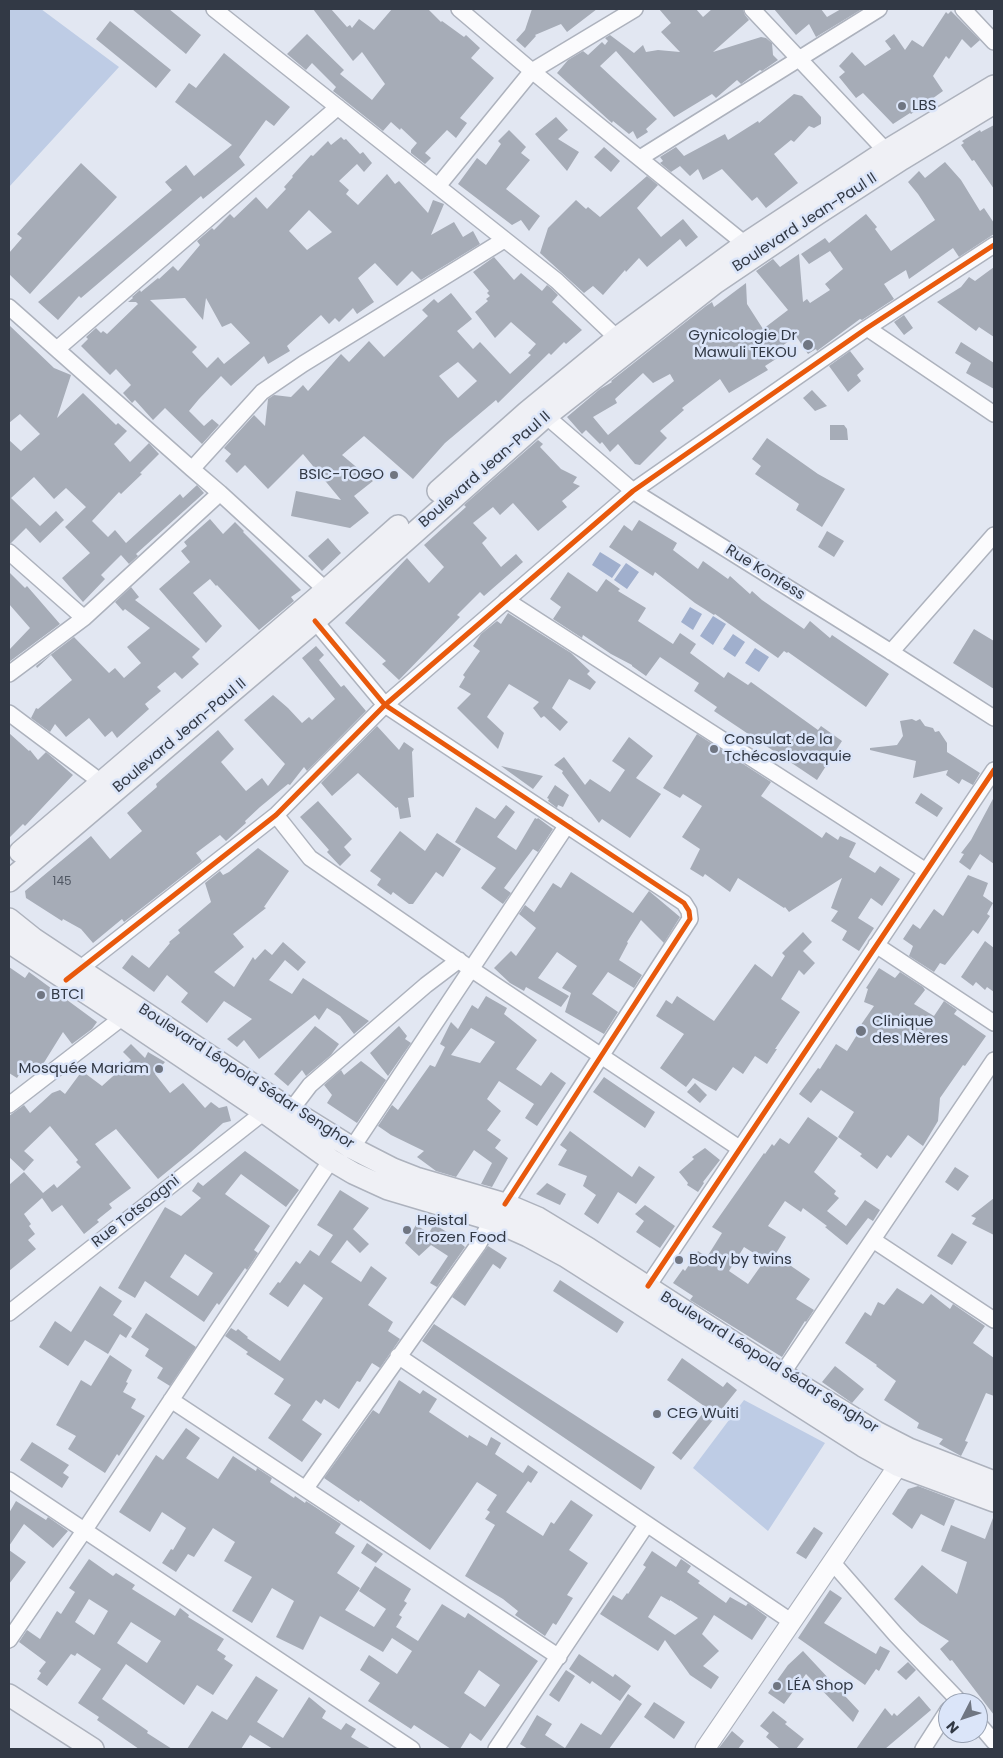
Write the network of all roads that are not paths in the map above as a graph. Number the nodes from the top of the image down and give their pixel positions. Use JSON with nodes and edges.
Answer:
{"nodes":[{"id":1,"x":214,"y":9,"type":"edge"},
{"id":2,"x":459,"y":9,"type":"edge"},
{"id":3,"x":635,"y":9,"type":"edge"},
{"id":4,"x":752,"y":9,"type":"edge"},
{"id":5,"x":879,"y":9,"type":"edge"},
{"id":6,"x":963,"y":9,"type":"edge"},
{"id":7,"x":994,"y":42,"type":"edge"},
{"id":8,"x":799,"y":58,"type":"junction"},
{"id":9,"x":532,"y":71,"type":"junction"},
{"id":10,"x":994,"y":86,"type":"edge"},
{"id":11,"x":994,"y":103,"type":"edge"},
{"id":12,"x":338,"y":107,"type":"junction"},
{"id":13,"x":886,"y":151,"type":"junction"},
{"id":14,"x":640,"y":158,"type":"junction"},
{"id":15,"x":438,"y":186,"type":"junction"},
{"id":16,"x":504,"y":240,"type":"junction"},
{"id":17,"x":745,"y":244,"type":"junction"},
{"id":18,"x":994,"y":245,"type":"edge"},
{"id":19,"x":9,"y":307,"type":"edge"},
{"id":20,"x":867,"y":328,"type":"junction"},
{"id":21,"x":617,"y":338,"type":"junction"},
{"id":22,"x":57,"y":349,"type":"junction"},
{"id":23,"x":994,"y":414,"type":"edge"},
{"id":24,"x":546,"y":416,"type":"junction"},
{"id":25,"x":192,"y":470,"type":"junction"},
{"id":26,"x":633,"y":491,"type":"junction"},
{"id":27,"x":220,"y":493,"type":"junction"},
{"id":28,"x":994,"y":535,"type":"edge"},
{"id":29,"x":9,"y":552,"type":"edge"},
{"id":30,"x":326,"y":590,"type":"junction"},
{"id":31,"x":506,"y":600,"type":"junction"},
{"id":32,"x":84,"y":618,"type":"junction"},
{"id":33,"x":315,"y":621,"type":"junction"},
{"id":34,"x":892,"y":652,"type":"junction"},
{"id":35,"x":9,"y":674,"type":"edge"},
{"id":36,"x":385,"y":705,"type":"junction"},
{"id":37,"x":9,"y":713,"type":"edge"},
{"id":38,"x":994,"y":718,"type":"edge"},
{"id":39,"x":994,"y":770,"type":"edge"},
{"id":40,"x":101,"y":782,"type":"junction"},
{"id":41,"x":276,"y":815,"type":"junction"},
{"id":42,"x":567,"y":825,"type":"junction"},
{"id":43,"x":9,"y":862,"type":"edge"},
{"id":44,"x":926,"y":871,"type":"junction"},
{"id":45,"x":9,"y":881,"type":"edge"},
{"id":46,"x":11,"y":924,"type":"edge"},
{"id":47,"x":876,"y":945,"type":"junction"},
{"id":48,"x":465,"y":965,"type":"junction"},
{"id":49,"x":73,"y":974,"type":"junction"},
{"id":50,"x":123,"y":1017,"type":"junction"},
{"id":51,"x":994,"y":1023,"type":"edge"},
{"id":52,"x":600,"y":1056,"type":"junction"},
{"id":53,"x":994,"y":1060,"type":"edge"},
{"id":54,"x":9,"y":1105,"type":"edge"},
{"id":55,"x":291,"y":1110,"type":"junction"},
{"id":56,"x":264,"y":1112,"type":"junction"},
{"id":57,"x":352,"y":1148,"type":"junction"},
{"id":58,"x":739,"y":1148,"type":"junction"},
{"id":59,"x":331,"y":1160,"type":"junction"},
{"id":60,"x":499,"y":1212,"type":"junction"},
{"id":61,"x":873,"y":1240,"type":"junction"},
{"id":62,"x":648,"y":1286,"type":"junction"},
{"id":63,"x":9,"y":1313,"type":"edge"},
{"id":64,"x":994,"y":1320,"type":"edge"},
{"id":65,"x":398,"y":1356,"type":"junction"},
{"id":66,"x":782,"y":1374,"type":"junction"},
{"id":67,"x":172,"y":1400,"type":"junction"},
{"id":68,"x":904,"y":1458,"type":"junction"},
{"id":69,"x":9,"y":1480,"type":"edge"},
{"id":70,"x":994,"y":1482,"type":"edge"},
{"id":71,"x":306,"y":1488,"type":"junction"},
{"id":72,"x":994,"y":1501,"type":"edge"},
{"id":73,"x":647,"y":1524,"type":"junction"},
{"id":74,"x":84,"y":1531,"type":"junction"},
{"id":75,"x":833,"y":1563,"type":"junction"},
{"id":76,"x":792,"y":1622,"type":"junction"},
{"id":77,"x":9,"y":1640,"type":"edge"},
{"id":78,"x":559,"y":1656,"type":"junction"},
{"id":79,"x":945,"y":1693,"type":"edge"},
{"id":80,"x":9,"y":1695,"type":"edge"},
{"id":81,"x":938,"y":1727,"type":"edge"},
{"id":82,"x":92,"y":1749,"type":"edge"},
{"id":83,"x":412,"y":1749,"type":"edge"},
{"id":84,"x":496,"y":1749,"type":"edge"},
{"id":85,"x":705,"y":1749,"type":"edge"},
{"id":86,"x":923,"y":1749,"type":"edge"}],
"edges":[{"from":1,"to":12,"type":"street"},
{"from":2,"to":9,"type":"street"},
{"from":3,"to":9,"type":"street"},
{"from":4,"to":8,"type":"street"},
{"from":5,"to":8,"type":"street"},
{"from":6,"to":7,"type":"street"},
{"from":8,"to":13,"type":"street"},
{"from":8,"to":14,"type":"street"},
{"from":9,"to":14,"type":"street"},
{"from":9,"to":15,"type":"street"},
{"from":10,"to":13,"type":"main road","name":"Boulevard Jean-Paul II"},
{"from":11,"to":24,"type":"main road","name":"Boulevard Jean-Paul II"},
{"from":12,"to":15,"type":"street"},
{"from":12,"to":22,"type":"street"},
{"from":13,"to":17,"type":"main road","name":"Boulevard Jean-Paul II"},
{"from":14,"to":17,"type":"street"},
{"from":15,"to":16,"type":"street"},
{"from":16,"to":21,"type":"street"},
{"from":16,"to":25,"type":"street"},
{"from":17,"to":21,"type":"main road","name":"Boulevard Jean-Paul II"},
{"from":18,"to":20,"type":"street"},
{"from":19,"to":22,"type":"street"},
{"from":20,"to":23,"type":"street"},
{"from":20,"to":26,"type":"street"},
{"from":21,"to":30,"type":"main road","name":"Boulevard Jean-Paul II"},
{"from":22,"to":25,"type":"street"},
{"from":24,"to":26,"type":"street","name":"Rue Konfess"},
{"from":24,"to":33,"type":"main road","name":"Boulevard Jean-Paul II"},
{"from":25,"to":27,"type":"street"},
{"from":26,"to":31,"type":"street"},
{"from":26,"to":34,"type":"street","name":"Rue Konfess"},
{"from":27,"to":30,"type":"street"},
{"from":27,"to":32,"type":"street"},
{"from":28,"to":34,"type":"street"},
{"from":29,"to":32,"type":"street"},
{"from":30,"to":40,"type":"main road","name":"Boulevard Jean-Paul II"},
{"from":31,"to":36,"type":"street"},
{"from":31,"to":44,"type":"street"},
{"from":32,"to":35,"type":"street"},
{"from":33,"to":36,"type":"street"},
{"from":33,"to":45,"type":"main road","name":"Boulevard Jean-Paul II"},
{"from":34,"to":38,"type":"street","name":"Rue Konfess"},
{"from":36,"to":41,"type":"street"},
{"from":36,"to":42,"type":"street"},
{"from":37,"to":40,"type":"street"},
{"from":39,"to":44,"type":"street"},
{"from":40,"to":43,"type":"main road","name":"Boulevard Jean-Paul II"},
{"from":41,"to":48,"type":"street"},
{"from":41,"to":49,"type":"street"},
{"from":42,"to":48,"type":"street"},
{"from":42,"to":52,"type":"street"},
{"from":44,"to":47,"type":"street"},
{"from":46,"to":49,"type":"main road","name":"Boulevard Léopold Sédar Senghor"},
{"from":47,"to":51,"type":"street"},
{"from":47,"to":58,"type":"street"},
{"from":48,"to":52,"type":"street"},
{"from":48,"to":55,"type":"street"},
{"from":48,"to":57,"type":"street"},
{"from":49,"to":50,"type":"main road","name":"Boulevard Léopold Sédar Senghor"},
{"from":49,"to":55,"type":"main road","name":"Boulevard Léopold Sédar Senghor"},
{"from":50,"to":54,"type":"street"},
{"from":50,"to":56,"type":"main road","name":"Boulevard Léopold Sédar Senghor"},
{"from":52,"to":58,"type":"street"},
{"from":52,"to":60,"type":"street"},
{"from":53,"to":61,"type":"street"},
{"from":55,"to":57,"type":"main road","name":"Boulevard Léopold Sédar Senghor"},
{"from":56,"to":59,"type":"main road","name":"Boulevard Léopold Sédar Senghor"},
{"from":56,"to":63,"type":"street","name":"Rue Totsoagni"},
{"from":57,"to":60,"type":"main road","name":"Boulevard Léopold Sédar Senghor"},
{"from":58,"to":62,"type":"street"},
{"from":59,"to":60,"type":"main road","name":"Boulevard Léopold Sédar Senghor"},
{"from":59,"to":67,"type":"street"},
{"from":60,"to":62,"type":"main road","name":"Boulevard Léopold Sédar Senghor"},
{"from":60,"to":65,"type":"street"},
{"from":60,"to":68,"type":"main road","name":"Boulevard Léopold Sédar Senghor"},
{"from":61,"to":64,"type":"street"},
{"from":61,"to":66,"type":"street"},
{"from":62,"to":66,"type":"main road","name":"Boulevard Léopold Sédar Senghor"},
{"from":65,"to":71,"type":"street"},
{"from":65,"to":73,"type":"street"},
{"from":66,"to":68,"type":"main road","name":"Boulevard Léopold Sédar Senghor"},
{"from":67,"to":71,"type":"street"},
{"from":67,"to":74,"type":"street"},
{"from":68,"to":70,"type":"main road","name":"Boulevard Léopold Sédar Senghor"},
{"from":68,"to":72,"type":"main road","name":"Boulevard Léopold Sédar Senghor"},
{"from":68,"to":75,"type":"street"},
{"from":69,"to":74,"type":"street"},
{"from":71,"to":78,"type":"street"},
{"from":73,"to":76,"type":"street"},
{"from":73,"to":78,"type":"street"},
{"from":74,"to":77,"type":"street"},
{"from":74,"to":83,"type":"street"},
{"from":75,"to":76,"type":"street"},
{"from":75,"to":79,"type":"street"},
{"from":76,"to":85,"type":"street"},
{"from":78,"to":84,"type":"street"},
{"from":80,"to":82,"type":"main road"},
{"from":81,"to":86,"type":"street"}]}
